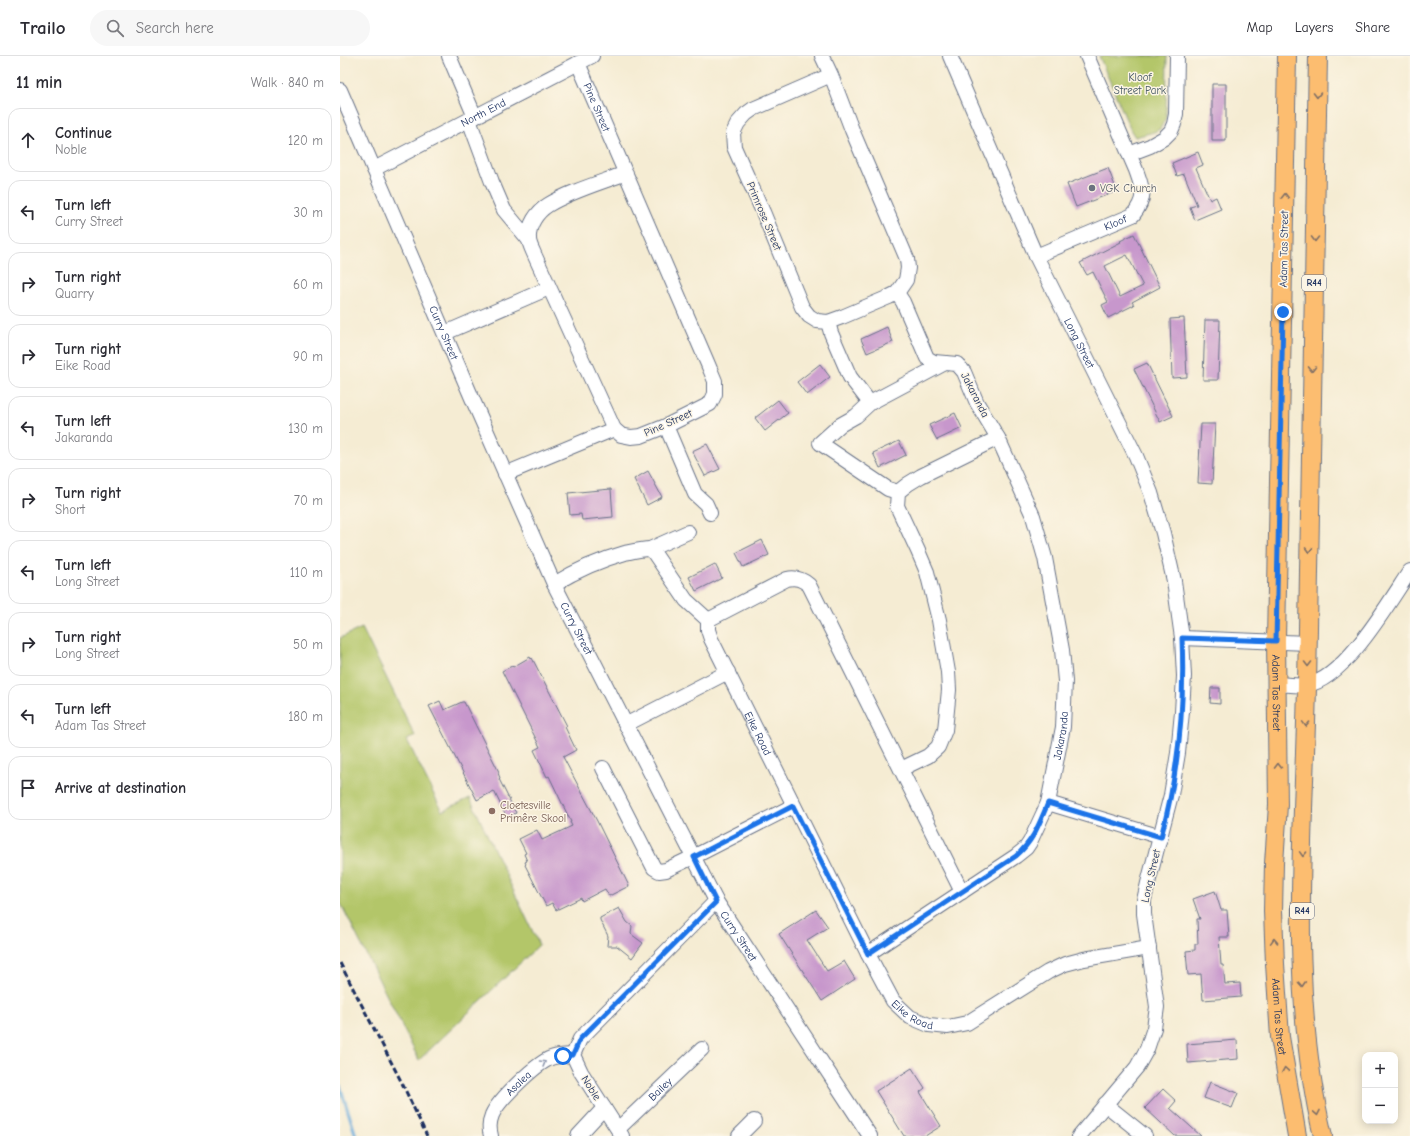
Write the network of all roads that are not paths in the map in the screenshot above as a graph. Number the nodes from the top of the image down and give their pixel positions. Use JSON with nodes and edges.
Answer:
{"nodes":[{"id":1,"x":449,"y":56,"type":"edge"},
{"id":2,"x":822,"y":56,"type":"edge"},
{"id":3,"x":950,"y":56,"type":"edge"},
{"id":4,"x":1087,"y":56,"type":"edge"},
{"id":5,"x":1177,"y":56,"type":"edge"},
{"id":6,"x":1287,"y":56,"type":"edge"},
{"id":7,"x":1318,"y":56,"type":"edge"},
{"id":8,"x":585,"y":58,"type":"edge"},
{"id":9,"x":831,"y":75,"type":"junction"},
{"id":10,"x":340,"y":90,"type":"edge"},
{"id":11,"x":472,"y":118,"type":"junction"},
{"id":12,"x":1129,"y":154,"type":"junction"},
{"id":13,"x":374,"y":169,"type":"junction"},
{"id":14,"x":626,"y":173,"type":"junction"},
{"id":15,"x":529,"y":240,"type":"junction"},
{"id":16,"x":1036,"y":256,"type":"junction"},
{"id":17,"x":549,"y":288,"type":"junction"},
{"id":18,"x":897,"y":293,"type":"junction"},
{"id":19,"x":828,"y":322,"type":"junction"},
{"id":20,"x":445,"y":334,"type":"junction"},
{"id":21,"x":945,"y":363,"type":"junction"},
{"id":22,"x":870,"y":403,"type":"junction"},
{"id":23,"x":666,"y":426,"type":"junction"},
{"id":24,"x":614,"y":430,"type":"junction"},
{"id":25,"x":998,"y":438,"type":"junction"},
{"id":26,"x":505,"y":474,"type":"junction"},
{"id":27,"x":898,"y":492,"type":"junction"},
{"id":28,"x":710,"y":513,"type":"dead end"},
{"id":29,"x":688,"y":532,"type":"dead end"},
{"id":30,"x":650,"y":549,"type":"junction"},
{"id":31,"x":1410,"y":571,"type":"edge"},
{"id":32,"x":554,"y":584,"type":"junction"},
{"id":33,"x":708,"y":620,"type":"junction"},
{"id":34,"x":1182,"y":638,"type":"junction"},
{"id":35,"x":1276,"y":641,"type":"junction"},
{"id":36,"x":1308,"y":643,"type":"junction"},
{"id":37,"x":728,"y":672,"type":"junction"},
{"id":38,"x":1277,"y":684,"type":"junction"},
{"id":39,"x":1307,"y":685,"type":"junction"},
{"id":40,"x":627,"y":724,"type":"junction"},
{"id":41,"x":603,"y":768,"type":"dead end"},
{"id":42,"x":901,"y":769,"type":"junction"},
{"id":43,"x":1048,"y":803,"type":"junction"},
{"id":44,"x":793,"y":806,"type":"junction"},
{"id":45,"x":1161,"y":837,"type":"junction"},
{"id":46,"x":694,"y":857,"type":"junction"},
{"id":47,"x":962,"y":892,"type":"junction"},
{"id":48,"x":716,"y":902,"type":"junction"},
{"id":49,"x":1149,"y":948,"type":"junction"},
{"id":50,"x":868,"y":954,"type":"junction"},
{"id":51,"x":702,"y":1049,"type":"dead end"},
{"id":52,"x":573,"y":1055,"type":"junction"},
{"id":53,"x":1105,"y":1104,"type":"junction"},
{"id":54,"x":604,"y":1108,"type":"junction"},
{"id":55,"x":754,"y":1121,"type":"dead end"},
{"id":56,"x":620,"y":1133,"type":"edge"},
{"id":57,"x":491,"y":1136,"type":"edge"},
{"id":58,"x":578,"y":1136,"type":"edge"},
{"id":59,"x":739,"y":1136,"type":"edge"},
{"id":60,"x":870,"y":1136,"type":"edge"},
{"id":61,"x":1079,"y":1136,"type":"edge"},
{"id":62,"x":1145,"y":1136,"type":"edge"},
{"id":63,"x":1297,"y":1136,"type":"edge"},
{"id":64,"x":1323,"y":1136,"type":"edge"}],
"edges":[{"from":1,"to":11,"type":"street"},
{"from":2,"to":9,"type":"street"},
{"from":3,"to":16,"type":"street","name":"Long Street"},
{"from":4,"to":12,"type":"street","name":"Kloof"},
{"from":5,"to":12,"type":"street"},
{"from":35,"to":6,"type":"main road","name":"Adam Tas Street","one_way":true},
{"from":7,"to":36,"type":"main road","number":"R44","one_way":true},
{"from":8,"to":11,"type":"street","name":"North End"},
{"from":8,"to":14,"type":"street","name":"Pine Street"},
{"from":9,"to":18,"type":"street"},
{"from":9,"to":19,"type":"street","name":"Primrose Street"},
{"from":10,"to":13,"type":"street","name":"Curry Street"},
{"from":11,"to":13,"type":"street","name":"North End"},
{"from":11,"to":15,"type":"street"},
{"from":12,"to":16,"type":"street","name":"Kloof"},
{"from":13,"to":20,"type":"street","name":"Curry Street"},
{"from":14,"to":15,"type":"street"},
{"from":14,"to":23,"type":"street","name":"Pine Street"},
{"from":15,"to":17,"type":"street"},
{"from":16,"to":34,"type":"street","name":"Long Street"},
{"from":17,"to":20,"type":"street"},
{"from":17,"to":24,"type":"street"},
{"from":18,"to":19,"type":"street"},
{"from":18,"to":21,"type":"street"},
{"from":19,"to":22,"type":"street"},
{"from":20,"to":26,"type":"street","name":"Curry Street"},
{"from":21,"to":22,"type":"street"},
{"from":21,"to":25,"type":"street","name":"Jakaranda"},
{"from":22,"to":27,"type":"street"},
{"from":23,"to":24,"type":"street","name":"Pine Street"},
{"from":23,"to":28,"type":"street"},
{"from":24,"to":26,"type":"street"},
{"from":25,"to":27,"type":"street"},
{"from":25,"to":43,"type":"street","name":"Jakaranda"},
{"from":26,"to":32,"type":"street","name":"Curry Street"},
{"from":27,"to":42,"type":"street"},
{"from":29,"to":30,"type":"street"},
{"from":30,"to":32,"type":"street"},
{"from":30,"to":33,"type":"street"},
{"from":31,"to":39,"type":"street"},
{"from":32,"to":40,"type":"street","name":"Curry Street"},
{"from":33,"to":37,"type":"street","name":"Eike Road"},
{"from":33,"to":42,"type":"street"},
{"from":34,"to":35,"type":"street"},
{"from":34,"to":45,"type":"street","name":"Long Street"},
{"from":35,"to":36,"type":"street"},
{"from":35,"to":38,"type":"main road","name":"Adam Tas Street"},
{"from":36,"to":39,"type":"main road","number":"R44","one_way":true},
{"from":37,"to":40,"type":"street"},
{"from":37,"to":44,"type":"street","name":"Eike Road"},
{"from":38,"to":39,"type":"street"},
{"from":63,"to":38,"type":"main road","name":"Adam Tas Street","one_way":true},
{"from":39,"to":64,"type":"main road","number":"R44","one_way":true},
{"from":40,"to":46,"type":"street","name":"Curry Street"},
{"from":41,"to":46,"type":"street"},
{"from":42,"to":47,"type":"street"},
{"from":43,"to":45,"type":"street"},
{"from":43,"to":47,"type":"street","name":"Jakaranda"},
{"from":44,"to":46,"type":"street"},
{"from":44,"to":50,"type":"street","name":"Eike Road"},
{"from":45,"to":49,"type":"street","name":"Long Street"},
{"from":46,"to":48,"type":"street","name":"Curry Street"},
{"from":47,"to":50,"type":"street","name":"Jakaranda"},
{"from":48,"to":52,"type":"street"},
{"from":48,"to":60,"type":"street","name":"Curry Street"},
{"from":49,"to":50,"type":"street","name":"Eike Road"},
{"from":49,"to":53,"type":"street","name":"Long Street"},
{"from":51,"to":56,"type":"street","name":"Bailey"},
{"from":52,"to":54,"type":"street","name":"Noble"},
{"from":57,"to":52,"type":"street","name":"Asalea","one_way":true},
{"from":53,"to":61,"type":"street","name":"Long Street"},
{"from":53,"to":62,"type":"street"},
{"from":54,"to":56,"type":"street","name":"Noble"},
{"from":54,"to":58,"type":"street"},
{"from":55,"to":59,"type":"street"}]}
